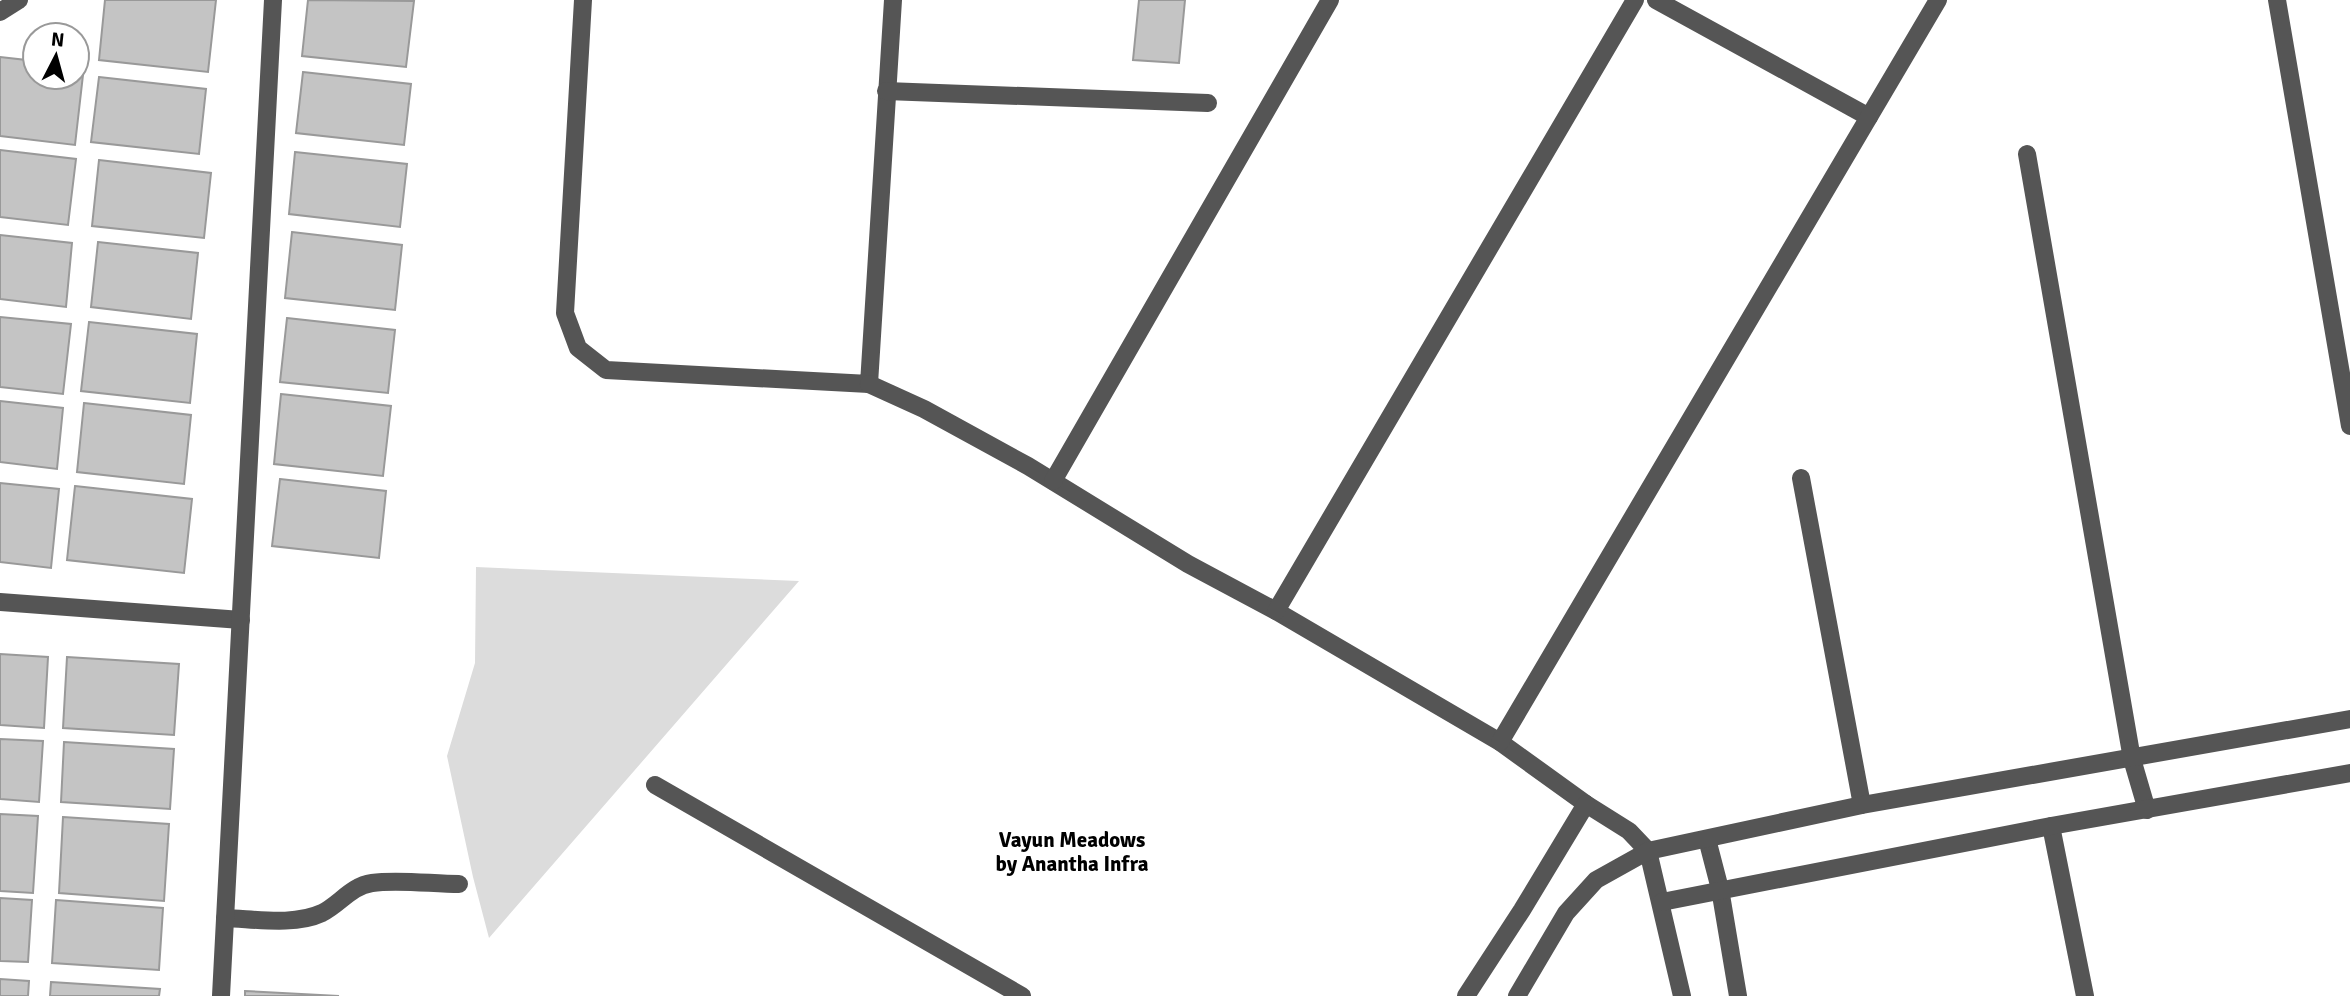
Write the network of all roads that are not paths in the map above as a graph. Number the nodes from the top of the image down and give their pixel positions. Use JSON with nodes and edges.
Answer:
{"nodes":[{"id":1,"x":19,"y":0,"type":"edge"},
{"id":2,"x":273,"y":0,"type":"edge"},
{"id":3,"x":583,"y":0,"type":"edge"},
{"id":4,"x":893,"y":0,"type":"edge"},
{"id":5,"x":1330,"y":0,"type":"edge"},
{"id":6,"x":1635,"y":0,"type":"edge"},
{"id":7,"x":1656,"y":0,"type":"edge"},
{"id":8,"x":1938,"y":0,"type":"edge"},
{"id":9,"x":2277,"y":0,"type":"edge"},
{"id":10,"x":0,"y":12,"type":"edge"},
{"id":11,"x":886,"y":92,"type":"junction"},
{"id":12,"x":1208,"y":103,"type":"dead end"},
{"id":13,"x":1869,"y":117,"type":"junction"},
{"id":14,"x":2027,"y":154,"type":"dead end"},
{"id":15,"x":869,"y":384,"type":"junction"},
{"id":16,"x":2350,"y":426,"type":"edge"},
{"id":17,"x":1801,"y":478,"type":"dead end"},
{"id":18,"x":1054,"y":481,"type":"junction"},
{"id":19,"x":0,"y":602,"type":"edge"},
{"id":20,"x":1276,"y":611,"type":"junction"},
{"id":21,"x":241,"y":620,"type":"junction"},
{"id":22,"x":2350,"y":719,"type":"edge"},
{"id":23,"x":1500,"y":742,"type":"junction"},
{"id":24,"x":2132,"y":759,"type":"junction"},
{"id":25,"x":2350,"y":774,"type":"edge"},
{"id":26,"x":656,"y":785,"type":"dead end"},
{"id":27,"x":1586,"y":804,"type":"junction"},
{"id":28,"x":1862,"y":806,"type":"junction"},
{"id":29,"x":2147,"y":810,"type":"junction"},
{"id":30,"x":2051,"y":826,"type":"junction"},
{"id":31,"x":1707,"y":839,"type":"junction"},
{"id":32,"x":1648,"y":851,"type":"junction"},
{"id":33,"x":459,"y":884,"type":"dead end"},
{"id":34,"x":1720,"y":889,"type":"junction"},
{"id":35,"x":1661,"y":902,"type":"junction"},
{"id":36,"x":225,"y":918,"type":"junction"},
{"id":37,"x":221,"y":996,"type":"edge"},
{"id":38,"x":1022,"y":996,"type":"edge"},
{"id":39,"x":1466,"y":996,"type":"edge"},
{"id":40,"x":1517,"y":996,"type":"edge"},
{"id":41,"x":1682,"y":996,"type":"edge"},
{"id":42,"x":1738,"y":996,"type":"edge"},
{"id":43,"x":2085,"y":996,"type":"edge"}],
"edges":[{"from":1,"to":10,"type":"street"},
{"from":2,"to":21,"type":"street"},
{"from":3,"to":15,"type":"street"},
{"from":4,"to":11,"type":"street"},
{"from":5,"to":18,"type":"street"},
{"from":6,"to":20,"type":"street"},
{"from":7,"to":13,"type":"street"},
{"from":8,"to":13,"type":"street"},
{"from":9,"to":16,"type":"street"},
{"from":11,"to":12,"type":"street"},
{"from":11,"to":15,"type":"street"},
{"from":13,"to":23,"type":"street"},
{"from":14,"to":24,"type":"street"},
{"from":15,"to":18,"type":"street"},
{"from":17,"to":28,"type":"street"},
{"from":18,"to":20,"type":"street"},
{"from":19,"to":21,"type":"street"},
{"from":20,"to":23,"type":"street"},
{"from":21,"to":36,"type":"street"},
{"from":22,"to":24,"type":"street"},
{"from":23,"to":27,"type":"street"},
{"from":24,"to":28,"type":"street"},
{"from":24,"to":29,"type":"street"},
{"from":25,"to":29,"type":"street"},
{"from":26,"to":38,"type":"street"},
{"from":27,"to":32,"type":"street"},
{"from":27,"to":39,"type":"street"},
{"from":28,"to":31,"type":"street"},
{"from":29,"to":30,"type":"street"},
{"from":30,"to":34,"type":"street"},
{"from":30,"to":43,"type":"street"},
{"from":31,"to":32,"type":"street"},
{"from":31,"to":34,"type":"street"},
{"from":32,"to":35,"type":"street"},
{"from":32,"to":40,"type":"street"},
{"from":33,"to":36,"type":"street"},
{"from":34,"to":35,"type":"street"},
{"from":34,"to":42,"type":"street"},
{"from":35,"to":41,"type":"street"},
{"from":36,"to":37,"type":"street"}]}
